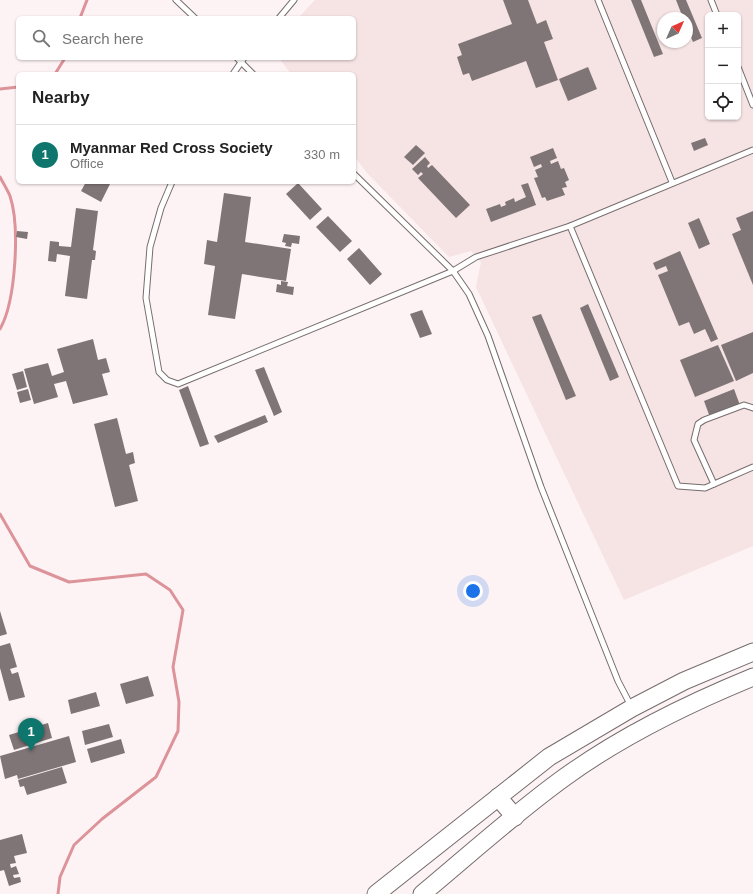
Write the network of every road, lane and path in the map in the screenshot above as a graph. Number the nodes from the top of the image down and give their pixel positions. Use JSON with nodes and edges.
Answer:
{"nodes":[{"id":1,"x":176,"y":0,"type":"edge"},
{"id":2,"x":294,"y":0,"type":"edge"},
{"id":3,"x":598,"y":0,"type":"edge"},
{"id":4,"x":711,"y":0,"type":"edge"},
{"id":5,"x":716,"y":12,"type":"edge"},
{"id":6,"x":193,"y":16,"type":"edge"},
{"id":7,"x":281,"y":16,"type":"edge"},
{"id":8,"x":240,"y":60,"type":"edge"},
{"id":9,"x":241,"y":60,"type":"edge"},
{"id":10,"x":234,"y":72,"type":"edge"},
{"id":11,"x":251,"y":72,"type":"edge"},
{"id":12,"x":741,"y":75,"type":"edge"},
{"id":13,"x":753,"y":105,"type":"edge"},
{"id":14,"x":753,"y":150,"type":"edge"},
{"id":15,"x":356,"y":176,"type":"edge"},
{"id":16,"x":672,"y":182,"type":"junction"},
{"id":17,"x":171,"y":184,"type":"edge"},
{"id":18,"x":570,"y":226,"type":"junction"},
{"id":19,"x":453,"y":271,"type":"junction"},
{"id":20,"x":753,"y":408,"type":"edge"},
{"id":21,"x":753,"y":467,"type":"edge"},
{"id":22,"x":714,"y":484,"type":"junction"},
{"id":23,"x":753,"y":652,"type":"edge"},
{"id":24,"x":753,"y":677,"type":"edge"},
{"id":25,"x":632,"y":708,"type":"junction"},
{"id":26,"x":498,"y":797,"type":"junction"},
{"id":27,"x":515,"y":817,"type":"junction"},
{"id":28,"x":376,"y":894,"type":"edge"},
{"id":29,"x":422,"y":894,"type":"edge"}],
"edges":[{"from":1,"to":6,"type":"lane"},
{"from":2,"to":7,"type":"lane"},
{"from":3,"to":16,"type":"lane"},
{"from":4,"to":5,"type":"lane"},
{"from":8,"to":10,"type":"lane"},
{"from":9,"to":11,"type":"lane"},
{"from":12,"to":13,"type":"lane"},
{"from":14,"to":16,"type":"lane"},
{"from":15,"to":19,"type":"lane"},
{"from":16,"to":18,"type":"lane"},
{"from":17,"to":19,"type":"lane"},
{"from":18,"to":19,"type":"lane"},
{"from":18,"to":22,"type":"lane"},
{"from":19,"to":25,"type":"lane"},
{"from":20,"to":22,"type":"lane"},
{"from":21,"to":22,"type":"lane"},
{"from":23,"to":25,"type":"main road"},
{"from":24,"to":27,"type":"main road"},
{"from":25,"to":26,"type":"main road"},
{"from":26,"to":27,"type":"main road"},
{"from":26,"to":28,"type":"main road"},
{"from":27,"to":29,"type":"main road"}]}
